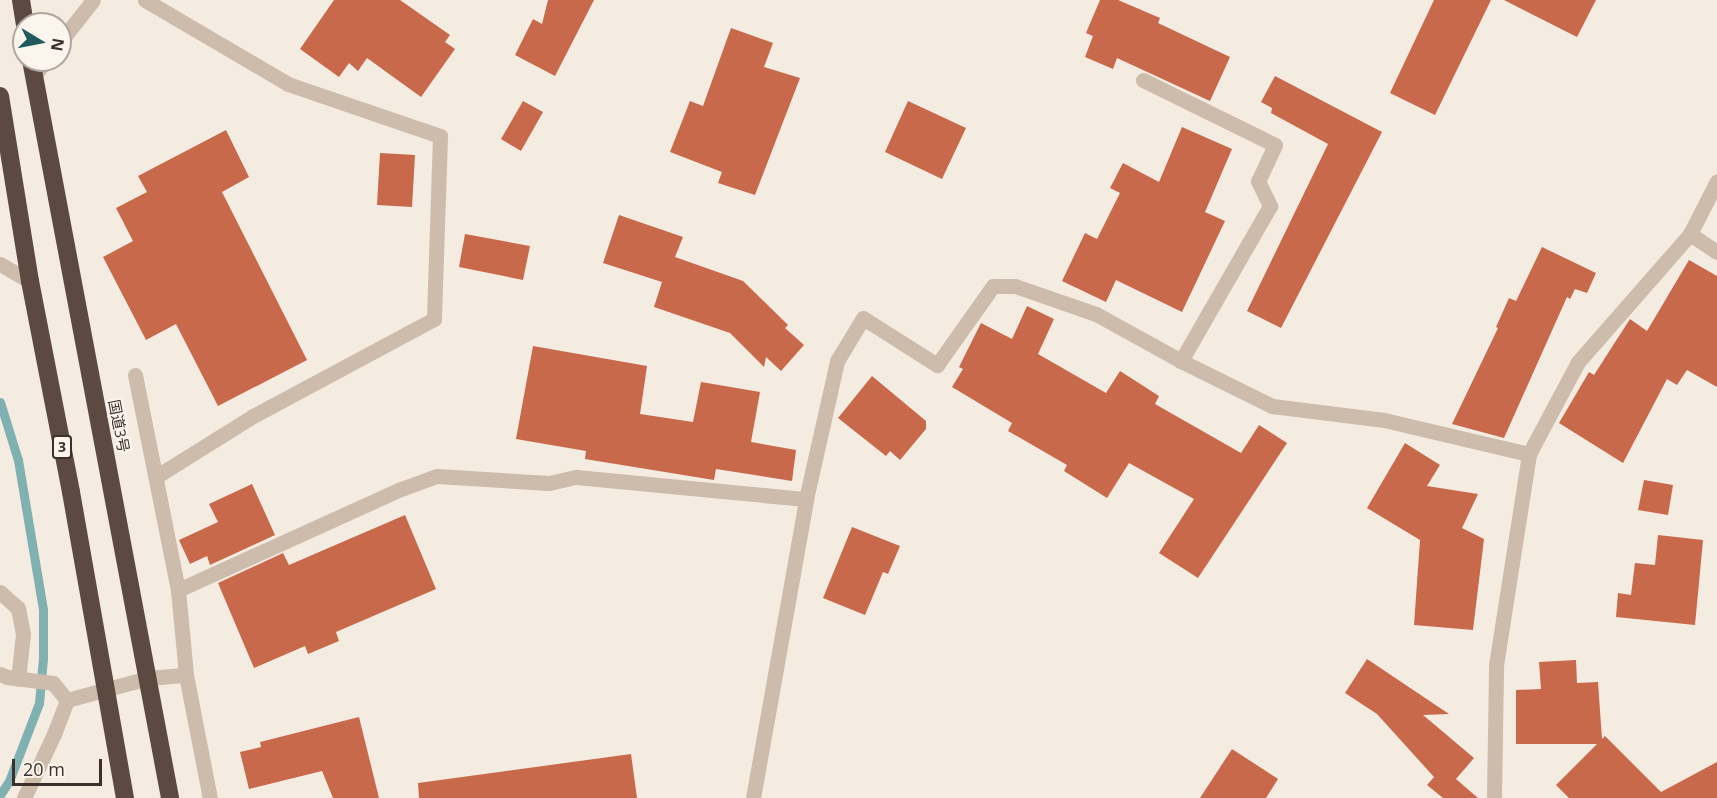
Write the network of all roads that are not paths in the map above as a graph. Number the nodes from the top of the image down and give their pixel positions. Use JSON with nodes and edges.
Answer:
{"nodes":[{"id":1,"x":93,"y":0,"type":"edge"},
{"id":2,"x":145,"y":0,"type":"edge"},
{"id":3,"x":72,"y":27,"type":"edge"},
{"id":4,"x":33,"y":72,"type":"edge"},
{"id":5,"x":1143,"y":80,"type":"dead end"},
{"id":6,"x":0,"y":96,"type":"edge"},
{"id":7,"x":1717,"y":181,"type":"edge"},
{"id":8,"x":1690,"y":234,"type":"junction"},
{"id":9,"x":1717,"y":252,"type":"edge"},
{"id":10,"x":0,"y":264,"type":"edge"},
{"id":11,"x":30,"y":281,"type":"junction"},
{"id":12,"x":1181,"y":361,"type":"junction"},
{"id":13,"x":135,"y":375,"type":"dead end"},
{"id":14,"x":1529,"y":454,"type":"junction"},
{"id":15,"x":157,"y":476,"type":"junction"},
{"id":16,"x":806,"y":499,"type":"junction"},
{"id":17,"x":178,"y":590,"type":"junction"},
{"id":18,"x":0,"y":592,"type":"edge"},
{"id":19,"x":186,"y":675,"type":"junction"},
{"id":20,"x":14,"y":677,"type":"edge"},
{"id":21,"x":148,"y":678,"type":"junction"},
{"id":22,"x":107,"y":688,"type":"junction"},
{"id":23,"x":67,"y":700,"type":"junction"},
{"id":24,"x":24,"y":798,"type":"edge"},
{"id":25,"x":125,"y":798,"type":"edge"},
{"id":26,"x":170,"y":798,"type":"edge"},
{"id":27,"x":210,"y":798,"type":"edge"},
{"id":28,"x":753,"y":798,"type":"edge"},
{"id":29,"x":1494,"y":798,"type":"edge"}],
"edges":[{"from":1,"to":3,"type":"street"},
{"from":2,"to":15,"type":"street"},
{"from":4,"to":21,"type":"highway","name":"国道3号"},
{"from":5,"to":12,"type":"street"},
{"from":6,"to":11,"type":"highway","number":"3"},
{"from":7,"to":8,"type":"street"},
{"from":8,"to":9,"type":"street"},
{"from":8,"to":14,"type":"street"},
{"from":10,"to":11,"type":"street"},
{"from":11,"to":22,"type":"highway","number":"3"},
{"from":12,"to":14,"type":"street"},
{"from":12,"to":16,"type":"street"},
{"from":13,"to":15,"type":"street"},
{"from":14,"to":29,"type":"street"},
{"from":15,"to":17,"type":"street"},
{"from":16,"to":17,"type":"street"},
{"from":16,"to":28,"type":"street"},
{"from":17,"to":19,"type":"street"},
{"from":18,"to":20,"type":"street"},
{"from":19,"to":21,"type":"street"},
{"from":19,"to":27,"type":"street"},
{"from":20,"to":23,"type":"street"},
{"from":21,"to":22,"type":"street"},
{"from":21,"to":26,"type":"highway","name":"国道3号"},
{"from":22,"to":23,"type":"street"},
{"from":22,"to":25,"type":"highway","number":"3"},
{"from":23,"to":24,"type":"street"}]}
